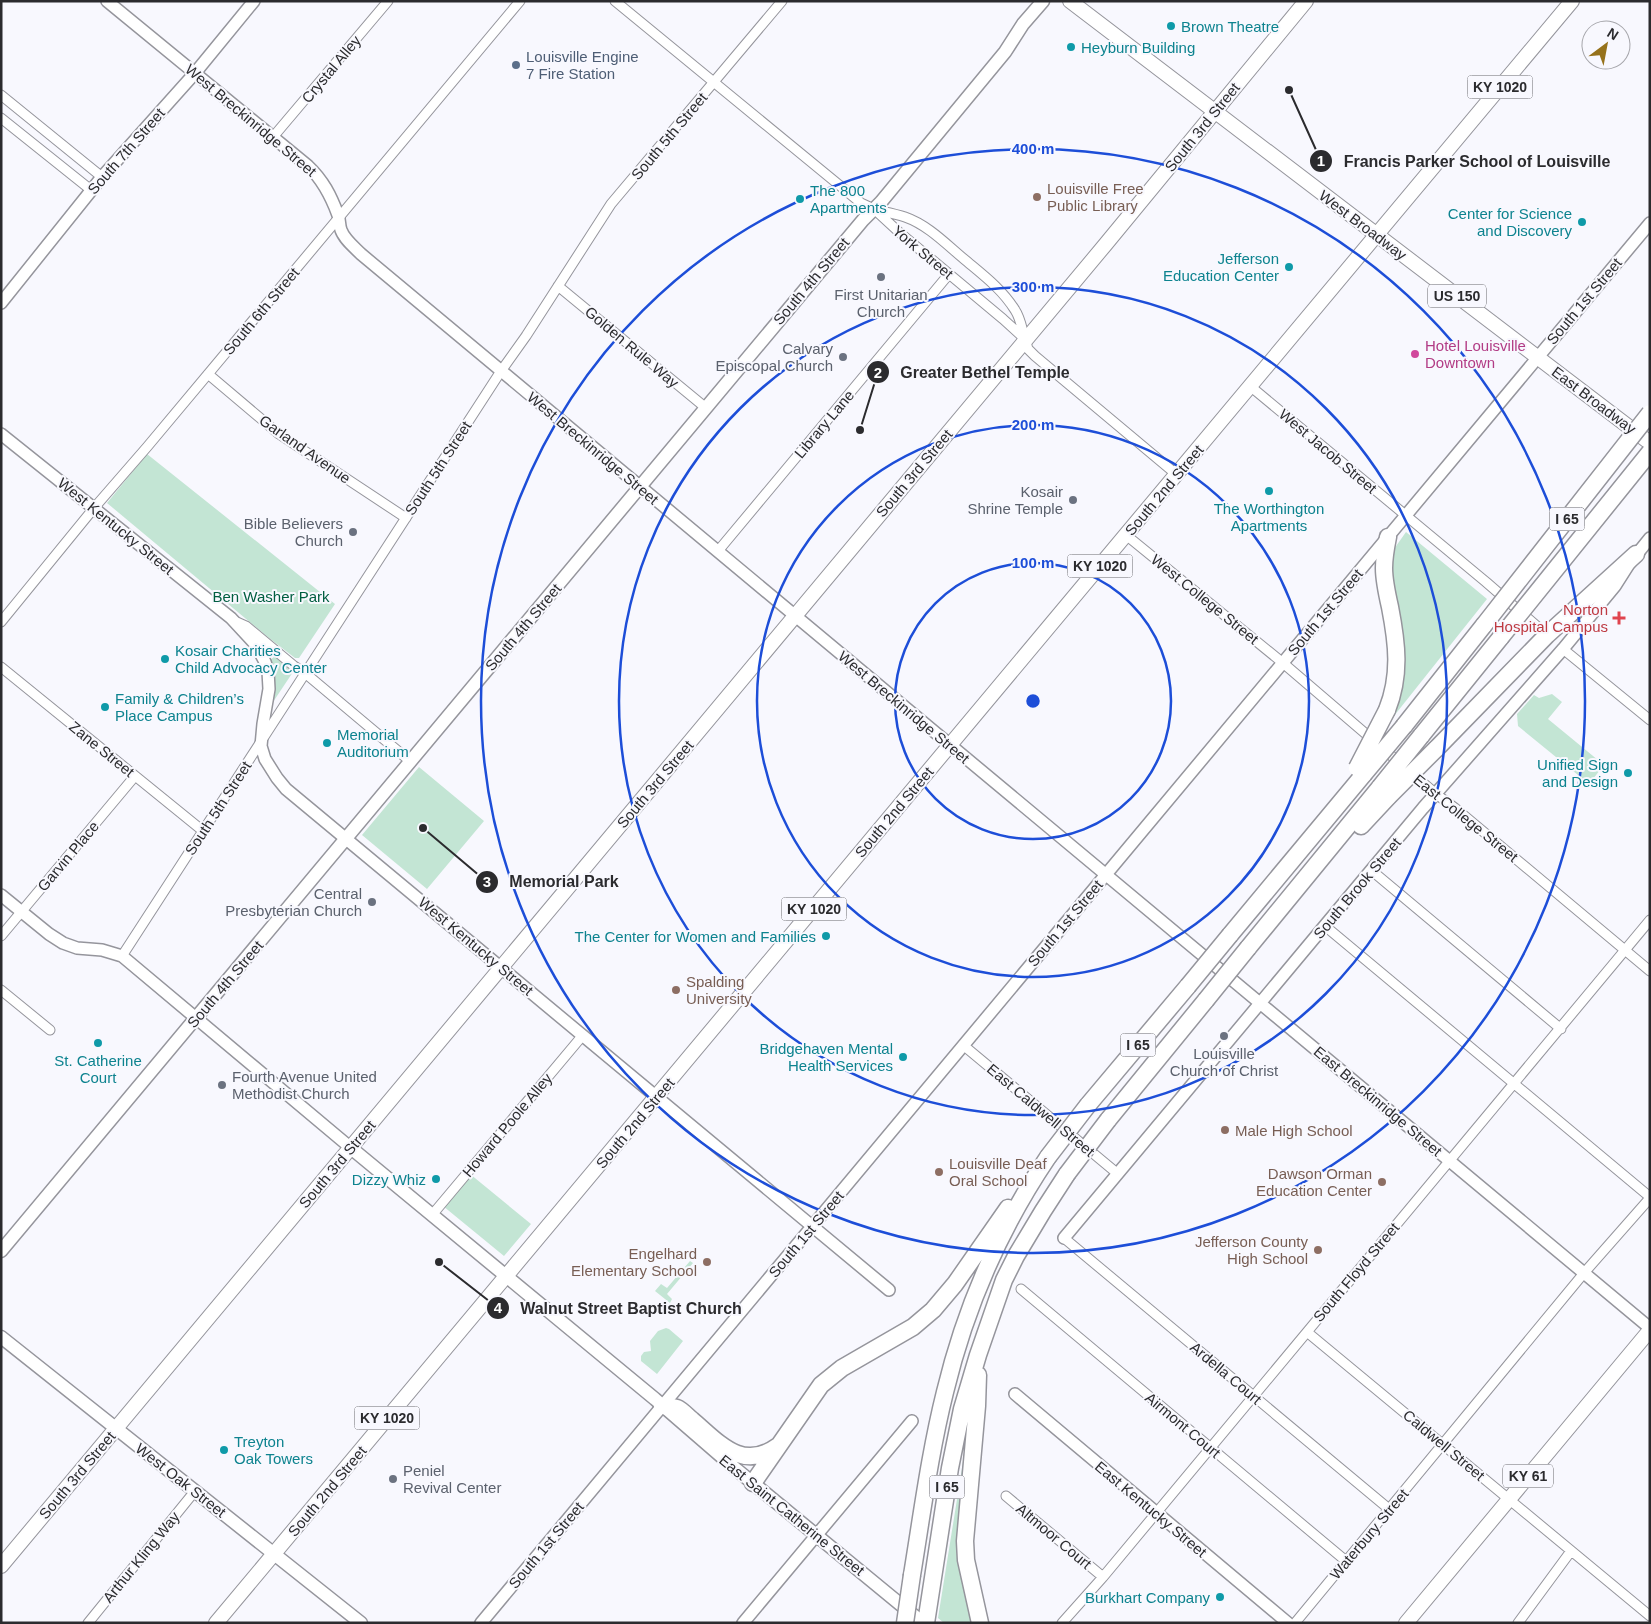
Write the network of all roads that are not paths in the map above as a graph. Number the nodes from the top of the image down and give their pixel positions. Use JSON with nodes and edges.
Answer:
{"nodes":[{"id":1,"x":106,"y":1,"type":"edge"},
{"id":2,"x":254,"y":1,"type":"edge"},
{"id":3,"x":388,"y":1,"type":"edge"},
{"id":4,"x":520,"y":1,"type":"edge"},
{"id":5,"x":615,"y":1,"type":"edge"},
{"id":6,"x":782,"y":1,"type":"edge"},
{"id":7,"x":1042,"y":1,"type":"edge"},
{"id":8,"x":1070,"y":1,"type":"edge"},
{"id":9,"x":1306,"y":1,"type":"edge"},
{"id":10,"x":1572,"y":1,"type":"edge"},
{"id":11,"x":195,"y":73,"type":"junction"},
{"id":12,"x":714,"y":82,"type":"junction"},
{"id":13,"x":1,"y":95,"type":"edge"},
{"id":14,"x":1215,"y":112,"type":"junction"},
{"id":15,"x":1,"y":118,"type":"edge"},
{"id":16,"x":273,"y":137,"type":"junction"},
{"id":17,"x":102,"y":177,"type":"junction"},
{"id":18,"x":91,"y":190,"type":"junction"},
{"id":19,"x":874,"y":209,"type":"junction"},
{"id":20,"x":339,"y":217,"type":"junction"},
{"id":21,"x":1650,"y":223,"type":"edge"},
{"id":22,"x":1377,"y":235,"type":"junction"},
{"id":23,"x":949,"y":274,"type":"junction"},
{"id":24,"x":558,"y":286,"type":"junction"},
{"id":25,"x":1,"y":303,"type":"edge"},
{"id":26,"x":1025,"y":340,"type":"junction"},
{"id":27,"x":1538,"y":358,"type":"junction"},
{"id":28,"x":501,"y":371,"type":"junction"},
{"id":29,"x":208,"y":374,"type":"junction"},
{"id":30,"x":1250,"y":386,"type":"junction"},
{"id":31,"x":706,"y":408,"type":"junction"},
{"id":32,"x":1650,"y":413,"type":"edge"},
{"id":33,"x":1,"y":434,"type":"edge"},
{"id":34,"x":1650,"y":443,"type":"edge"},
{"id":35,"x":1650,"y":452,"type":"edge"},
{"id":36,"x":1176,"y":474,"type":"junction"},
{"id":37,"x":640,"y":487,"type":"junction"},
{"id":38,"x":94,"y":508,"type":"junction"},
{"id":39,"x":1405,"y":515,"type":"junction"},
{"id":40,"x":406,"y":518,"type":"junction"},
{"id":41,"x":1126,"y":534,"type":"junction"},
{"id":42,"x":1388,"y":537,"type":"junction"},
{"id":43,"x":1650,"y":538,"type":"edge"},
{"id":44,"x":718,"y":552,"type":"junction"},
{"id":45,"x":1636,"y":554,"type":"junction"},
{"id":46,"x":795,"y":616,"type":"junction"},
{"id":47,"x":231,"y":618,"type":"junction"},
{"id":48,"x":1,"y":622,"type":"edge"},
{"id":49,"x":1547,"y":635,"type":"junction"},
{"id":50,"x":1563,"y":649,"type":"junction"},
{"id":51,"x":1283,"y":663,"type":"junction"},
{"id":52,"x":1,"y":667,"type":"edge"},
{"id":53,"x":306,"y":673,"type":"junction"},
{"id":54,"x":1650,"y":720,"type":"edge"},
{"id":55,"x":262,"y":740,"type":"junction"},
{"id":56,"x":950,"y":745,"type":"junction"},
{"id":57,"x":411,"y":762,"type":"junction"},
{"id":58,"x":1360,"y":771,"type":"junction"},
{"id":59,"x":135,"y":776,"type":"junction"},
{"id":60,"x":1385,"y":792,"type":"junction"},
{"id":61,"x":1436,"y":794,"type":"junction"},
{"id":62,"x":203,"y":831,"type":"junction"},
{"id":63,"x":346,"y":838,"type":"junction"},
{"id":64,"x":1371,"y":870,"type":"junction"},
{"id":65,"x":1106,"y":875,"type":"junction"},
{"id":66,"x":1,"y":895,"type":"edge"},
{"id":67,"x":22,"y":912,"type":"junction"},
{"id":68,"x":1650,"y":920,"type":"edge"},
{"id":69,"x":1325,"y":926,"type":"junction"},
{"id":70,"x":1,"y":936,"type":"edge"},
{"id":71,"x":1624,"y":949,"type":"junction"},
{"id":72,"x":122,"y":956,"type":"junction"},
{"id":73,"x":502,"y":968,"type":"junction"},
{"id":74,"x":1650,"y":971,"type":"edge"},
{"id":75,"x":1,"y":990,"type":"edge"},
{"id":76,"x":1260,"y":1004,"type":"junction"},
{"id":77,"x":196,"y":1018,"type":"junction"},
{"id":78,"x":1561,"y":1029,"type":"junction"},
{"id":79,"x":50,"y":1030,"type":"dead end"},
{"id":80,"x":583,"y":1035,"type":"junction"},
{"id":81,"x":963,"y":1045,"type":"junction"},
{"id":82,"x":1515,"y":1084,"type":"junction"},
{"id":83,"x":656,"y":1097,"type":"junction"},
{"id":84,"x":351,"y":1148,"type":"junction"},
{"id":85,"x":1450,"y":1161,"type":"junction"},
{"id":86,"x":1118,"y":1174,"type":"junction"},
{"id":87,"x":1650,"y":1197,"type":"edge"},
{"id":88,"x":432,"y":1215,"type":"junction"},
{"id":89,"x":812,"y":1226,"type":"junction"},
{"id":90,"x":1064,"y":1238,"type":"joint"},
{"id":91,"x":991,"y":1243,"type":"junction"},
{"id":92,"x":1,"y":1251,"type":"edge"},
{"id":93,"x":1584,"y":1273,"type":"junction"},
{"id":94,"x":506,"y":1276,"type":"junction"},
{"id":95,"x":1021,"y":1289,"type":"dead end"},
{"id":96,"x":889,"y":1290,"type":"dead end"},
{"id":97,"x":1650,"y":1329,"type":"edge"},
{"id":98,"x":1307,"y":1332,"type":"junction"},
{"id":99,"x":1,"y":1336,"type":"edge"},
{"id":100,"x":973,"y":1385,"type":"junction"},
{"id":101,"x":1014,"y":1394,"type":"dead end"},
{"id":102,"x":1254,"y":1396,"type":"junction"},
{"id":103,"x":662,"y":1406,"type":"junction"},
{"id":104,"x":912,"y":1421,"type":"dead end"},
{"id":105,"x":116,"y":1428,"type":"junction"},
{"id":106,"x":1443,"y":1445,"type":"junction"},
{"id":107,"x":778,"y":1446,"type":"junction"},
{"id":108,"x":1210,"y":1448,"type":"junction"},
{"id":109,"x":753,"y":1483,"type":"junction"},
{"id":110,"x":195,"y":1491,"type":"junction"},
{"id":111,"x":1006,"y":1496,"type":"dead end"},
{"id":112,"x":1509,"y":1500,"type":"junction"},
{"id":113,"x":1389,"y":1509,"type":"junction"},
{"id":114,"x":1156,"y":1512,"type":"junction"},
{"id":115,"x":816,"y":1534,"type":"junction"},
{"id":116,"x":1571,"y":1551,"type":"junction"},
{"id":117,"x":274,"y":1554,"type":"junction"},
{"id":118,"x":1346,"y":1561,"type":"junction"},
{"id":119,"x":1,"y":1566,"type":"edge"},
{"id":120,"x":1103,"y":1576,"type":"junction"},
{"id":121,"x":1650,"y":1616,"type":"edge"},
{"id":122,"x":88,"y":1623,"type":"edge"},
{"id":123,"x":216,"y":1623,"type":"edge"},
{"id":124,"x":361,"y":1623,"type":"edge"},
{"id":125,"x":481,"y":1623,"type":"edge"},
{"id":126,"x":743,"y":1623,"type":"edge"},
{"id":127,"x":905,"y":1623,"type":"edge"},
{"id":128,"x":925,"y":1623,"type":"edge"},
{"id":129,"x":980,"y":1623,"type":"edge"},
{"id":130,"x":1062,"y":1623,"type":"edge"},
{"id":131,"x":1288,"y":1623,"type":"edge"},
{"id":132,"x":1295,"y":1623,"type":"edge"},
{"id":133,"x":1406,"y":1623,"type":"edge"},
{"id":134,"x":1518,"y":1623,"type":"edge"}],
"edges":[{"from":1,"to":11,"type":"street","name":"West Breckinridge Street"},
{"from":2,"to":11,"type":"street","name":"South 7th Street"},
{"from":3,"to":16,"type":"street","name":"Crystal Alley"},
{"from":4,"to":20,"type":"street","name":"South 6th Street"},
{"from":5,"to":12,"type":"street","name":"York Street"},
{"from":6,"to":12,"type":"street","name":"South 5th Street"},
{"from":7,"to":19,"type":"main road","name":"South 4th Street"},
{"from":8,"to":14,"type":"main road","name":"West Broadway","number":"US 150"},
{"from":9,"to":14,"type":"main road","name":"South 3rd Street"},
{"from":10,"to":22,"type":"main road","name":"South 2nd Street","number":"KY 1020"},
{"from":11,"to":16,"type":"street","name":"West Breckinridge Street"},
{"from":11,"to":17,"type":"street","name":"South 7th Street"},
{"from":12,"to":19,"type":"street","name":"York Street"},
{"from":12,"to":24,"type":"street","name":"South 5th Street"},
{"from":13,"to":17,"type":"street"},
{"from":14,"to":22,"type":"main road","name":"West Broadway","number":"US 150"},
{"from":14,"to":26,"type":"main road","name":"South 3rd Street"},
{"from":15,"to":18,"type":"street"},
{"from":16,"to":20,"type":"street","name":"West Breckinridge Street"},
{"from":17,"to":18,"type":"street","name":"South 7th Street"},
{"from":18,"to":25,"type":"street","name":"South 7th Street"},
{"from":19,"to":23,"type":"street","name":"York Street"},
{"from":19,"to":26,"type":"street"},
{"from":19,"to":31,"type":"main road","name":"South 4th Street"},
{"from":20,"to":28,"type":"street","name":"West Breckinridge Street"},
{"from":20,"to":29,"type":"street","name":"South 6th Street"},
{"from":21,"to":27,"type":"street","name":"South 1st Street"},
{"from":22,"to":27,"type":"main road","name":"West Broadway","number":"US 150"},
{"from":22,"to":30,"type":"main road","name":"South 2nd Street","number":"KY 1020"},
{"from":23,"to":26,"type":"street","name":"York Street"},
{"from":23,"to":44,"type":"street","name":"Library Lane"},
{"from":24,"to":28,"type":"street","name":"South 5th Street"},
{"from":24,"to":31,"type":"street","name":"Golden Rule Way"},
{"from":26,"to":36,"type":"street","name":"York Street"},
{"from":26,"to":46,"type":"main road","name":"South 3rd Street"},
{"from":27,"to":34,"type":"main road","name":"East Broadway","number":"US 150"},
{"from":27,"to":39,"type":"street","name":"South 1st Street"},
{"from":28,"to":37,"type":"street","name":"West Breckinridge Street"},
{"from":28,"to":40,"type":"street","name":"South 5th Street"},
{"from":29,"to":38,"type":"street","name":"South 6th Street"},
{"from":29,"to":40,"type":"street","name":"Garland Avenue"},
{"from":30,"to":36,"type":"main road","name":"South 2nd Street","number":"KY 1020"},
{"from":30,"to":39,"type":"street","name":"West Jacob Street"},
{"from":31,"to":37,"type":"main road","name":"South 4th Street"},
{"from":32,"to":58,"type":"highway","number":"I 65","bridge":true},
{"from":33,"to":38,"type":"street","name":"West Kentucky Street"},
{"from":35,"to":60,"type":"highway","number":"I 65","bridge":true},
{"from":36,"to":41,"type":"main road","name":"South 2nd Street","number":"KY 1020"},
{"from":37,"to":44,"type":"street","name":"West Breckinridge Street"},
{"from":37,"to":57,"type":"main road","name":"South 4th Street"},
{"from":38,"to":47,"type":"street","name":"West Kentucky Street"},
{"from":38,"to":48,"type":"street","name":"South 6th Street"},
{"from":39,"to":42,"type":"street","name":"South 1st Street"},
{"from":39,"to":49,"type":"street","name":"West Jacob Street"},
{"from":40,"to":53,"type":"street","name":"South 5th Street"},
{"from":41,"to":51,"type":"street","name":"West College Street"},
{"from":41,"to":56,"type":"main road","name":"South 2nd Street","number":"KY 1020"},
{"from":42,"to":51,"type":"street","name":"South 1st Street"},
{"from":42,"to":58,"type":"highway","bridge":true},
{"from":43,"to":45,"type":"street","name":"South Brook Street"},
{"from":44,"to":46,"type":"street","name":"West Breckinridge Street"},
{"from":45,"to":49,"type":"highway"},
{"from":45,"to":50,"type":"street","name":"South Brook Street"},
{"from":46,"to":56,"type":"street","name":"West Breckinridge Street"},
{"from":46,"to":73,"type":"main road","name":"South 3rd Street"},
{"from":47,"to":53,"type":"street","name":"West Kentucky Street"},
{"from":47,"to":55,"type":"street","name":"West Kentucky Street"},
{"from":49,"to":60,"type":"highway","bridge":true},
{"from":50,"to":54,"type":"street"},
{"from":50,"to":61,"type":"street","name":"South Brook Street"},
{"from":51,"to":61,"type":"street","name":"East College Street"},
{"from":51,"to":65,"type":"street","name":"South 1st Street"},
{"from":52,"to":59,"type":"street","name":"Zane Street"},
{"from":53,"to":55,"type":"street","name":"South 5th Street"},
{"from":53,"to":57,"type":"street","name":"West Kentucky Street"},
{"from":55,"to":62,"type":"street","name":"South 5th Street"},
{"from":55,"to":63,"type":"street","name":"West Kentucky Street"},
{"from":56,"to":65,"type":"street","name":"West Breckinridge Street"},
{"from":56,"to":83,"type":"main road","name":"South 2nd Street","number":"KY 1020"},
{"from":57,"to":63,"type":"main road","name":"South 4th Street"},
{"from":58,"to":91,"type":"highway","number":"I 65","bridge":true},
{"from":59,"to":62,"type":"street","name":"Zane Street"},
{"from":59,"to":67,"type":"street","name":"Garvin Place"},
{"from":60,"to":100,"type":"highway","number":"I 65","bridge":true},
{"from":61,"to":64,"type":"street","name":"South Brook Street"},
{"from":61,"to":71,"type":"street","name":"East College Street"},
{"from":62,"to":72,"type":"street","name":"South 5th Street"},
{"from":63,"to":73,"type":"street","name":"West Kentucky Street"},
{"from":63,"to":77,"type":"main road","name":"South 4th Street"},
{"from":64,"to":69,"type":"street","name":"South Brook Street"},
{"from":64,"to":78,"type":"street"},
{"from":65,"to":76,"type":"street","name":"East Breckinridge Street"},
{"from":65,"to":81,"type":"street","name":"South 1st Street"},
{"from":66,"to":67,"type":"street"},
{"from":67,"to":70,"type":"street","name":"Garvin Place"},
{"from":67,"to":72,"type":"street"},
{"from":68,"to":71,"type":"street","name":"South Floyd Street"},
{"from":69,"to":76,"type":"street","name":"South Brook Street"},
{"from":69,"to":82,"type":"street"},
{"from":71,"to":74,"type":"street","name":"East College Street"},
{"from":71,"to":78,"type":"street","name":"South Floyd Street"},
{"from":72,"to":77,"type":"street"},
{"from":73,"to":80,"type":"street","name":"West Kentucky Street"},
{"from":73,"to":84,"type":"main road","name":"South 3rd Street"},
{"from":75,"to":79,"type":"street"},
{"from":76,"to":85,"type":"street","name":"East Breckinridge Street"},
{"from":76,"to":86,"type":"street","name":"South Brook Street"},
{"from":77,"to":84,"type":"street"},
{"from":77,"to":92,"type":"main road","name":"South 4th Street"},
{"from":78,"to":82,"type":"street","name":"South Floyd Street"},
{"from":80,"to":83,"type":"street","name":"West Kentucky Street"},
{"from":80,"to":88,"type":"street","name":"Howard Poole Alley"},
{"from":81,"to":86,"type":"street","name":"East Caldwell Street"},
{"from":81,"to":89,"type":"street","name":"South 1st Street"},
{"from":82,"to":85,"type":"street","name":"South Floyd Street"},
{"from":82,"to":87,"type":"street"},
{"from":83,"to":89,"type":"street","name":"West Kentucky Street"},
{"from":83,"to":94,"type":"main road","name":"South 2nd Street","number":"KY 1020"},
{"from":84,"to":88,"type":"main road","name":"East Saint Catherine Street"},
{"from":84,"to":105,"type":"main road","name":"South 3rd Street"},
{"from":85,"to":93,"type":"street","name":"East Breckinridge Street"},
{"from":85,"to":98,"type":"street","name":"South Floyd Street"},
{"from":86,"to":90,"type":"street","name":"South Brook Street"},
{"from":87,"to":93,"type":"street","name":"Waterbury Street"},
{"from":88,"to":94,"type":"main road","name":"East Saint Catherine Street"},
{"from":89,"to":96,"type":"street"},
{"from":89,"to":103,"type":"street","name":"South 1st Street"},
{"from":90,"to":102,"type":"street","name":"Ardella Court"},
{"from":91,"to":107,"type":"highway"},
{"from":91,"to":127,"type":"highway","number":"I 65","bridge":true},
{"from":93,"to":97,"type":"street","name":"East Breckinridge Street"},
{"from":93,"to":106,"type":"street","name":"Waterbury Street"},
{"from":94,"to":103,"type":"main road","name":"East Saint Catherine Street"},
{"from":94,"to":117,"type":"main road","name":"South 2nd Street","number":"KY 1020"},
{"from":95,"to":108,"type":"street","name":"Airmont Court"},
{"from":97,"to":112,"type":"main road","number":"KY 61"},
{"from":98,"to":102,"type":"street","name":"South Floyd Street"},
{"from":98,"to":106,"type":"street","name":"Caldwell Street"},
{"from":99,"to":105,"type":"main road","name":"West Oak Street"},
{"from":100,"to":128,"type":"highway","number":"I 65"},
{"from":100,"to":129,"type":"highway"},
{"from":101,"to":114,"type":"street","name":"East Kentucky Street"},
{"from":102,"to":108,"type":"street","name":"South Floyd Street"},
{"from":102,"to":113,"type":"street","name":"Ardella Court"},
{"from":103,"to":107,"type":"highway"},
{"from":103,"to":109,"type":"main road","name":"East Saint Catherine Street"},
{"from":103,"to":125,"type":"street","name":"South 1st Street"},
{"from":104,"to":115,"type":"street"},
{"from":105,"to":110,"type":"main road","name":"West Oak Street"},
{"from":105,"to":119,"type":"main road","name":"South 3rd Street"},
{"from":106,"to":112,"type":"street","name":"Caldwell Street"},
{"from":106,"to":113,"type":"street","name":"Waterbury Street"},
{"from":107,"to":109,"type":"highway"},
{"from":108,"to":114,"type":"street","name":"South Floyd Street"},
{"from":108,"to":118,"type":"street","name":"Airmont Court"},
{"from":109,"to":115,"type":"main road","name":"East Saint Catherine Street"},
{"from":110,"to":117,"type":"main road","name":"West Oak Street"},
{"from":110,"to":122,"type":"street","name":"Arthur Kling Way"},
{"from":111,"to":120,"type":"street","name":"Altmoor Court"},
{"from":112,"to":116,"type":"street","name":"Caldwell Street"},
{"from":112,"to":133,"type":"main road","number":"KY 61"},
{"from":113,"to":118,"type":"street","name":"Waterbury Street"},
{"from":114,"to":120,"type":"street","name":"South Floyd Street"},
{"from":114,"to":131,"type":"street","name":"East Kentucky Street"},
{"from":115,"to":126,"type":"street"},
{"from":115,"to":128,"type":"main road","name":"East Saint Catherine Street"},
{"from":116,"to":121,"type":"street","name":"Caldwell Street"},
{"from":116,"to":134,"type":"street"},
{"from":117,"to":123,"type":"main road","name":"South 2nd Street","number":"KY 1020"},
{"from":117,"to":124,"type":"main road","name":"West Oak Street"},
{"from":118,"to":132,"type":"street","name":"Waterbury Street"},
{"from":120,"to":130,"type":"street","name":"South Floyd Street"}]}
